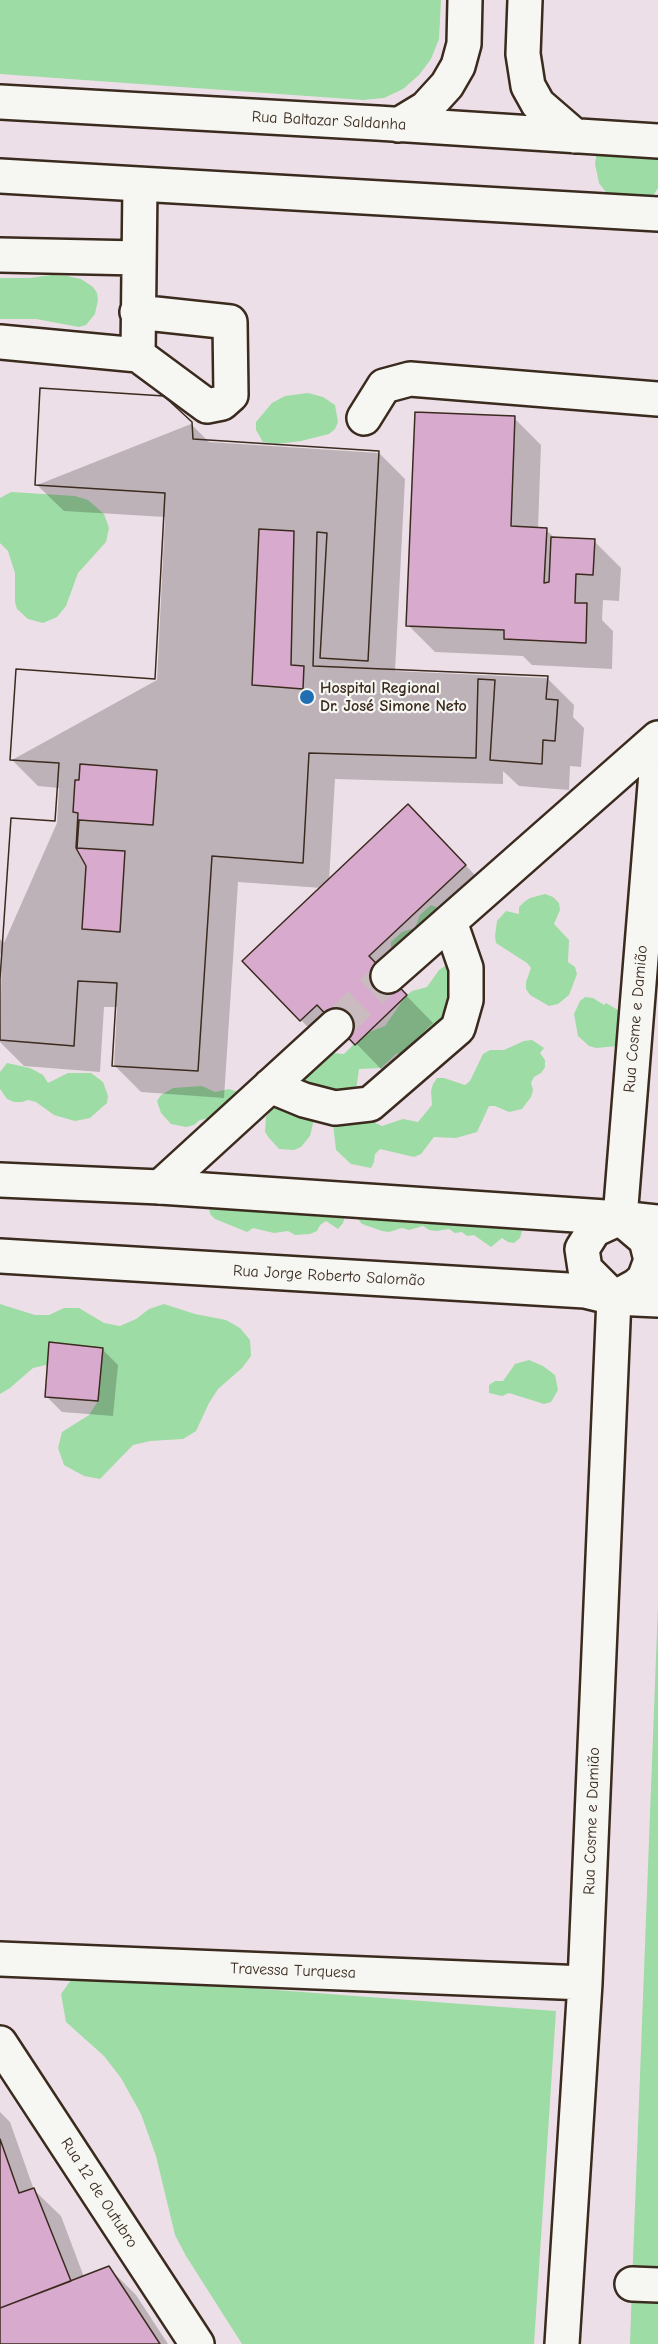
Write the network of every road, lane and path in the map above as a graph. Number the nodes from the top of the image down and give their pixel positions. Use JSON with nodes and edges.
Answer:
{"nodes":[{"id":1,"x":465,"y":0,"type":"edge"},
{"id":2,"x":525,"y":0,"type":"edge"},
{"id":3,"x":0,"y":102,"type":"edge"},
{"id":4,"x":398,"y":125,"type":"junction"},
{"id":5,"x":575,"y":136,"type":"junction"},
{"id":6,"x":658,"y":141,"type":"edge"},
{"id":7,"x":0,"y":176,"type":"edge"},
{"id":8,"x":140,"y":184,"type":"junction"},
{"id":9,"x":658,"y":214,"type":"edge"},
{"id":10,"x":0,"y":255,"type":"edge"},
{"id":11,"x":138,"y":258,"type":"junction"},
{"id":12,"x":137,"y":312,"type":"junction"},
{"id":13,"x":0,"y":342,"type":"edge"},
{"id":14,"x":138,"y":355,"type":"junction"},
{"id":15,"x":658,"y":399,"type":"edge"},
{"id":16,"x":364,"y":418,"type":"dead end"},
{"id":17,"x":658,"y":738,"type":"edge"},
{"id":18,"x":658,"y":748,"type":"edge"},
{"id":19,"x":450,"y":922,"type":"junction"},
{"id":20,"x":388,"y":976,"type":"tunnel mouth"},
{"id":21,"x":336,"y":1026,"type":"tunnel mouth"},
{"id":22,"x":270,"y":1086,"type":"junction"},
{"id":23,"x":0,"y":1180,"type":"edge"},
{"id":24,"x":160,"y":1187,"type":"junction"},
{"id":25,"x":620,"y":1218,"type":"junction"},
{"id":26,"x":658,"y":1222,"type":"edge"},
{"id":27,"x":0,"y":1256,"type":"edge"},
{"id":28,"x":614,"y":1298,"type":"junction"},
{"id":29,"x":658,"y":1300,"type":"edge"},
{"id":30,"x":0,"y":1959,"type":"edge"},
{"id":31,"x":585,"y":1983,"type":"junction"},
{"id":32,"x":0,"y":2043,"type":"edge"},
{"id":33,"x":197,"y":2344,"type":"edge"},
{"id":34,"x":562,"y":2344,"type":"edge"}],
"edges":[{"from":1,"to":4,"type":"main road"},
{"from":2,"to":5,"type":"main road"},
{"from":3,"to":4,"type":"main road","name":"Rua Baltazar Saldanha"},
{"from":4,"to":5,"type":"main road","name":"Rua Baltazar Saldanha"},
{"from":5,"to":6,"type":"main road","name":"Rua Baltazar Saldanha"},
{"from":7,"to":8,"type":"main road"},
{"from":8,"to":9,"type":"main road"},
{"from":8,"to":11,"type":"main road"},
{"from":10,"to":11,"type":"main road"},
{"from":11,"to":12,"type":"main road"},
{"from":12,"to":14,"type":"main road"},
{"from":12,"to":14,"type":"main road"},
{"from":13,"to":14,"type":"main road"},
{"from":15,"to":16,"type":"main road"},
{"from":17,"to":19,"type":"main road"},
{"from":18,"to":25,"type":"main road","name":"Rua Cosme e Damião"},
{"from":19,"to":20,"type":"main road"},
{"from":19,"to":22,"type":"main road"},
{"from":21,"to":22,"type":"main road"},
{"from":22,"to":24,"type":"main road"},
{"from":23,"to":24,"type":"main road"},
{"from":24,"to":25,"type":"main road"},
{"from":25,"to":26,"type":"main road"},
{"from":25,"to":28,"type":"main road"},
{"from":25,"to":28,"type":"main road"},
{"from":27,"to":28,"type":"main road","name":"Rua Jorge Roberto Salomão"},
{"from":28,"to":29,"type":"main road","name":"Rua Jorge Roberto Salomão"},
{"from":28,"to":31,"type":"main road","name":"Rua Cosme e Damião"},
{"from":30,"to":31,"type":"main road","name":"Travessa Turquesa"},
{"from":31,"to":34,"type":"main road","name":"Rua Cosme e Damião"},
{"from":32,"to":33,"type":"main road","name":"Rua 12 de Outubro"}]}
